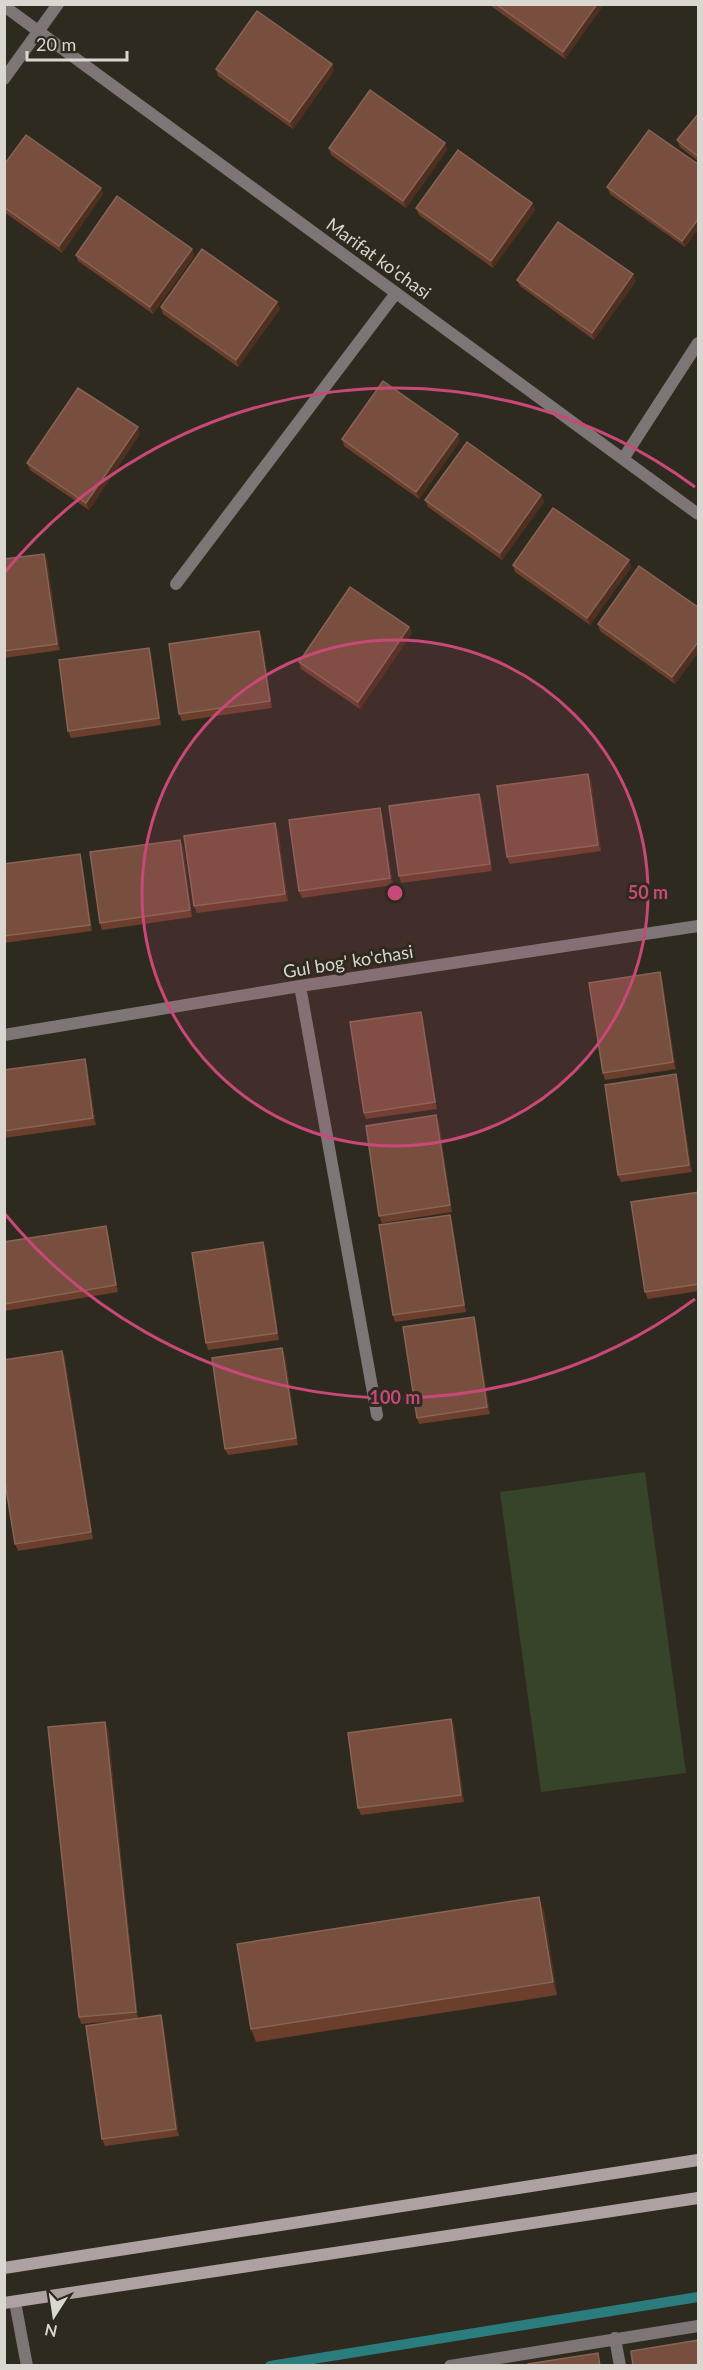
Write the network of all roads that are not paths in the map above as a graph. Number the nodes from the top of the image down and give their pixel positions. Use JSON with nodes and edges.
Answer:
{"nodes":[{"id":1,"x":58,"y":4,"type":"edge"},
{"id":2,"x":4,"y":6,"type":"edge"},
{"id":3,"x":38,"y":30,"type":"junction"},
{"id":4,"x":4,"y":79,"type":"edge"},
{"id":5,"x":396,"y":293,"type":"junction"},
{"id":6,"x":699,"y":343,"type":"edge"},
{"id":7,"x":623,"y":459,"type":"junction"},
{"id":8,"x":699,"y":514,"type":"edge"},
{"id":9,"x":176,"y":584,"type":"dead end"},
{"id":10,"x":699,"y":926,"type":"edge"},
{"id":11,"x":300,"y":986,"type":"junction"},
{"id":12,"x":4,"y":1035,"type":"edge"},
{"id":13,"x":377,"y":1415,"type":"dead end"},
{"id":14,"x":699,"y":2160,"type":"edge"},
{"id":15,"x":699,"y":2198,"type":"edge"},
{"id":16,"x":4,"y":2268,"type":"edge"},
{"id":17,"x":10,"y":2302,"type":"edge"},
{"id":18,"x":699,"y":2326,"type":"edge"},
{"id":19,"x":615,"y":2338,"type":"junction"},
{"id":20,"x":27,"y":2366,"type":"edge"},
{"id":21,"x":450,"y":2366,"type":"edge"},
{"id":22,"x":620,"y":2366,"type":"edge"}],
"edges":[{"from":1,"to":3,"type":"street"},
{"from":2,"to":3,"type":"street","name":"Marifat ko'chasi"},
{"from":3,"to":4,"type":"street"},
{"from":3,"to":5,"type":"street","name":"Marifat ko'chasi"},
{"from":5,"to":7,"type":"street","name":"Marifat ko'chasi"},
{"from":5,"to":9,"type":"street"},
{"from":6,"to":7,"type":"street"},
{"from":7,"to":8,"type":"street","name":"Marifat ko'chasi"},
{"from":10,"to":11,"type":"street","name":"Gul bog' ko'chasi"},
{"from":11,"to":12,"type":"street","name":"Gul bog' ko'chasi"},
{"from":11,"to":13,"type":"street"},
{"from":14,"to":16,"type":"main road"},
{"from":15,"to":17,"type":"main road"},
{"from":17,"to":20,"type":"street"},
{"from":18,"to":19,"type":"street"},
{"from":19,"to":21,"type":"street"},
{"from":19,"to":22,"type":"street"}]}
